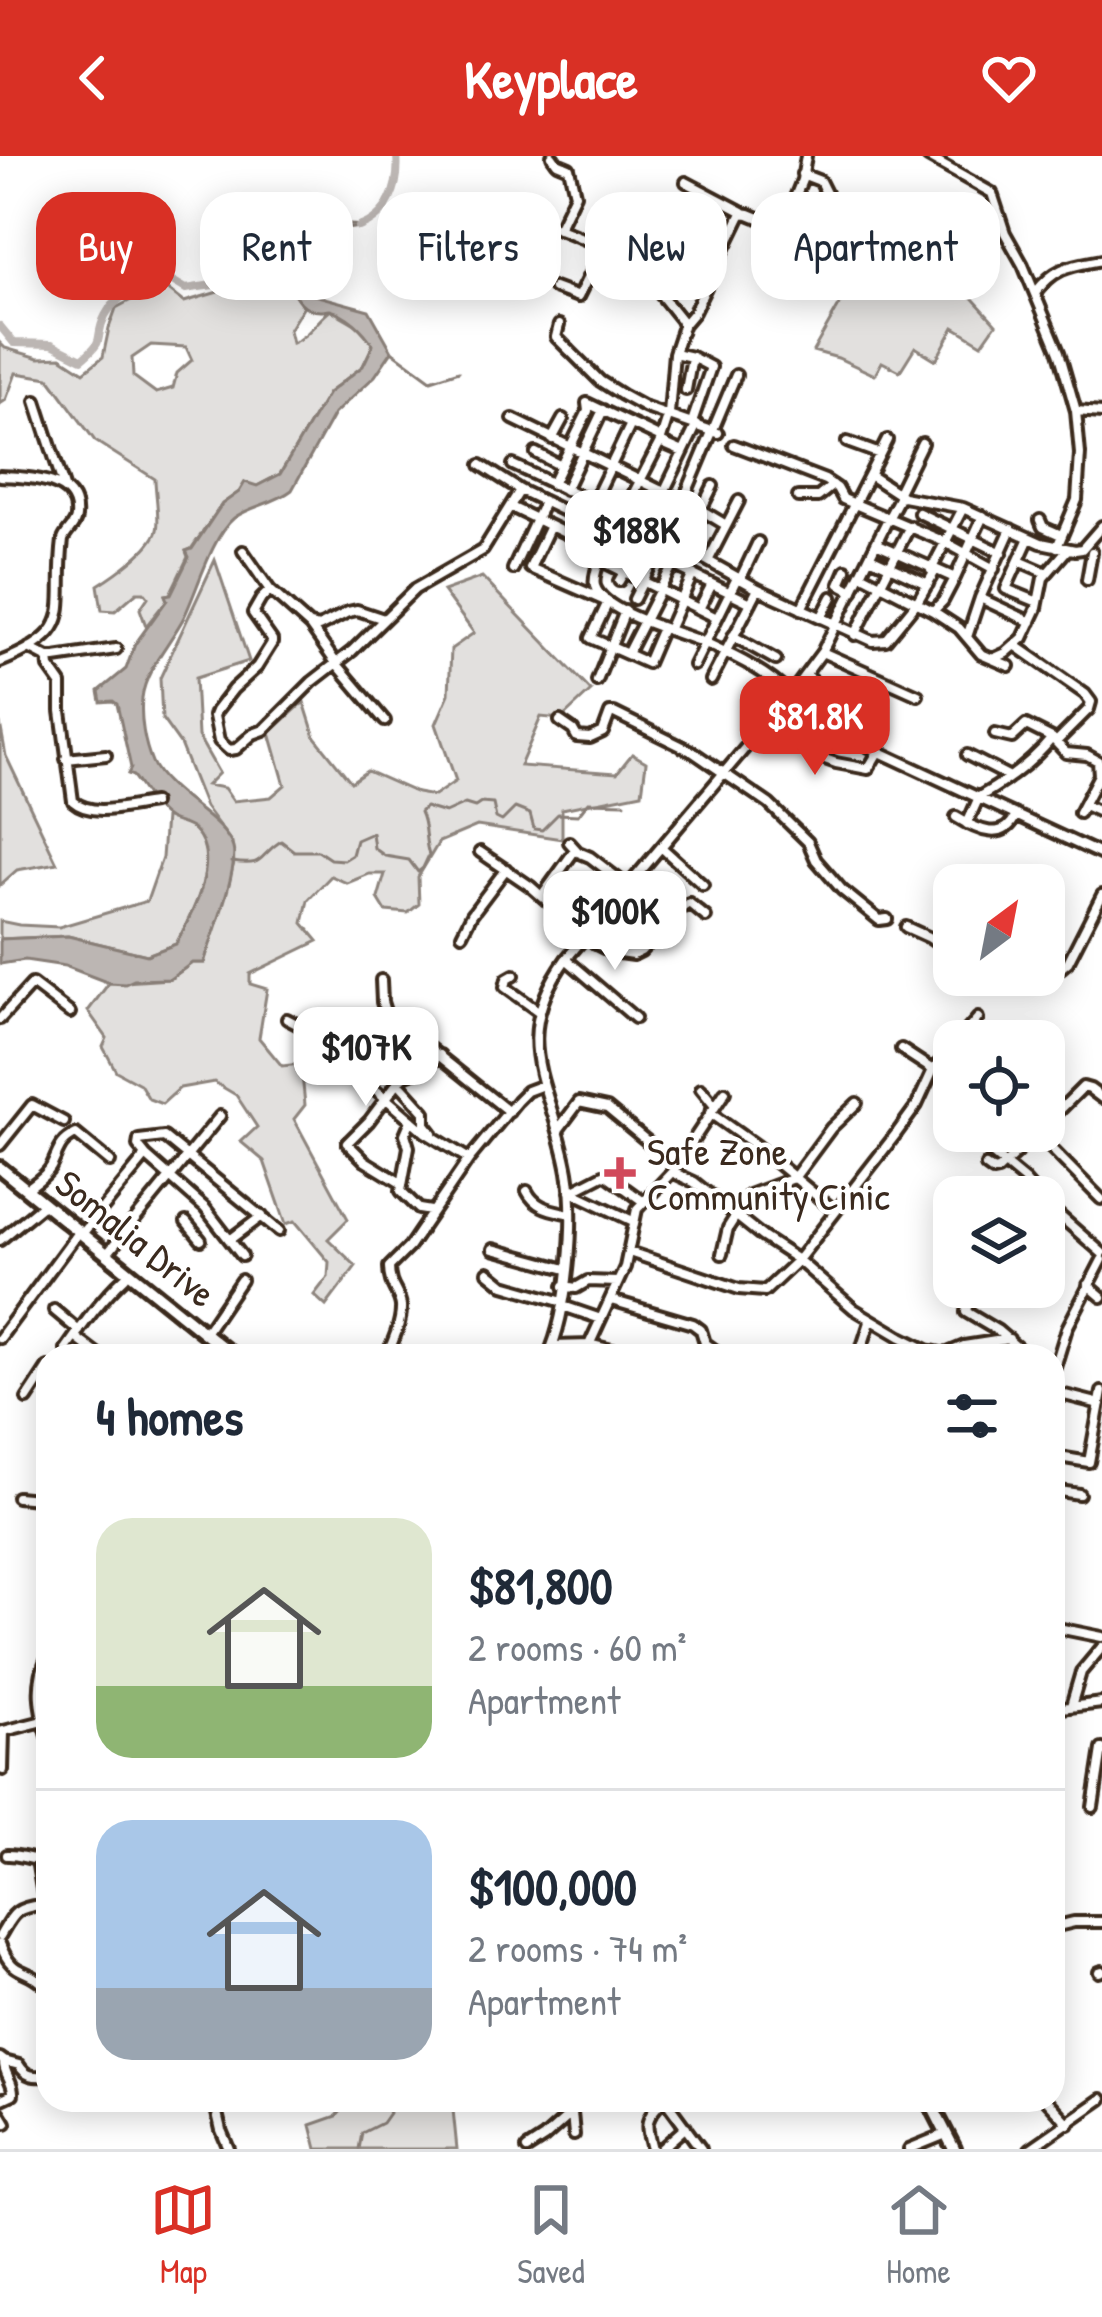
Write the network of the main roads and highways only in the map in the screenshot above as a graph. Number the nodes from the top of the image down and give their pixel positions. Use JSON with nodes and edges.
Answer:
{"nodes":[{"id":1,"x":0,"y":1171,"type":"edge"},
{"id":2,"x":79,"y":1234,"type":"junction"},
{"id":3,"x":213,"y":1344,"type":"edge"},
{"id":4,"x":216,"y":1344,"type":"edge"},
{"id":5,"x":931,"y":2112,"type":"edge"},
{"id":6,"x":932,"y":2112,"type":"edge"},
{"id":7,"x":950,"y":2149,"type":"edge"}],
"edges":[{"from":1,"to":2,"type":"main road","name":"Somalia Drive"},
{"from":1,"to":2,"type":"main road","name":"Somalia Drive"},
{"from":2,"to":3,"type":"main road","name":"Somalia Drive"},
{"from":2,"to":4,"type":"main road","name":"Somalia Drive"},
{"from":5,"to":7,"type":"main road"},
{"from":6,"to":7,"type":"main road"}]}
